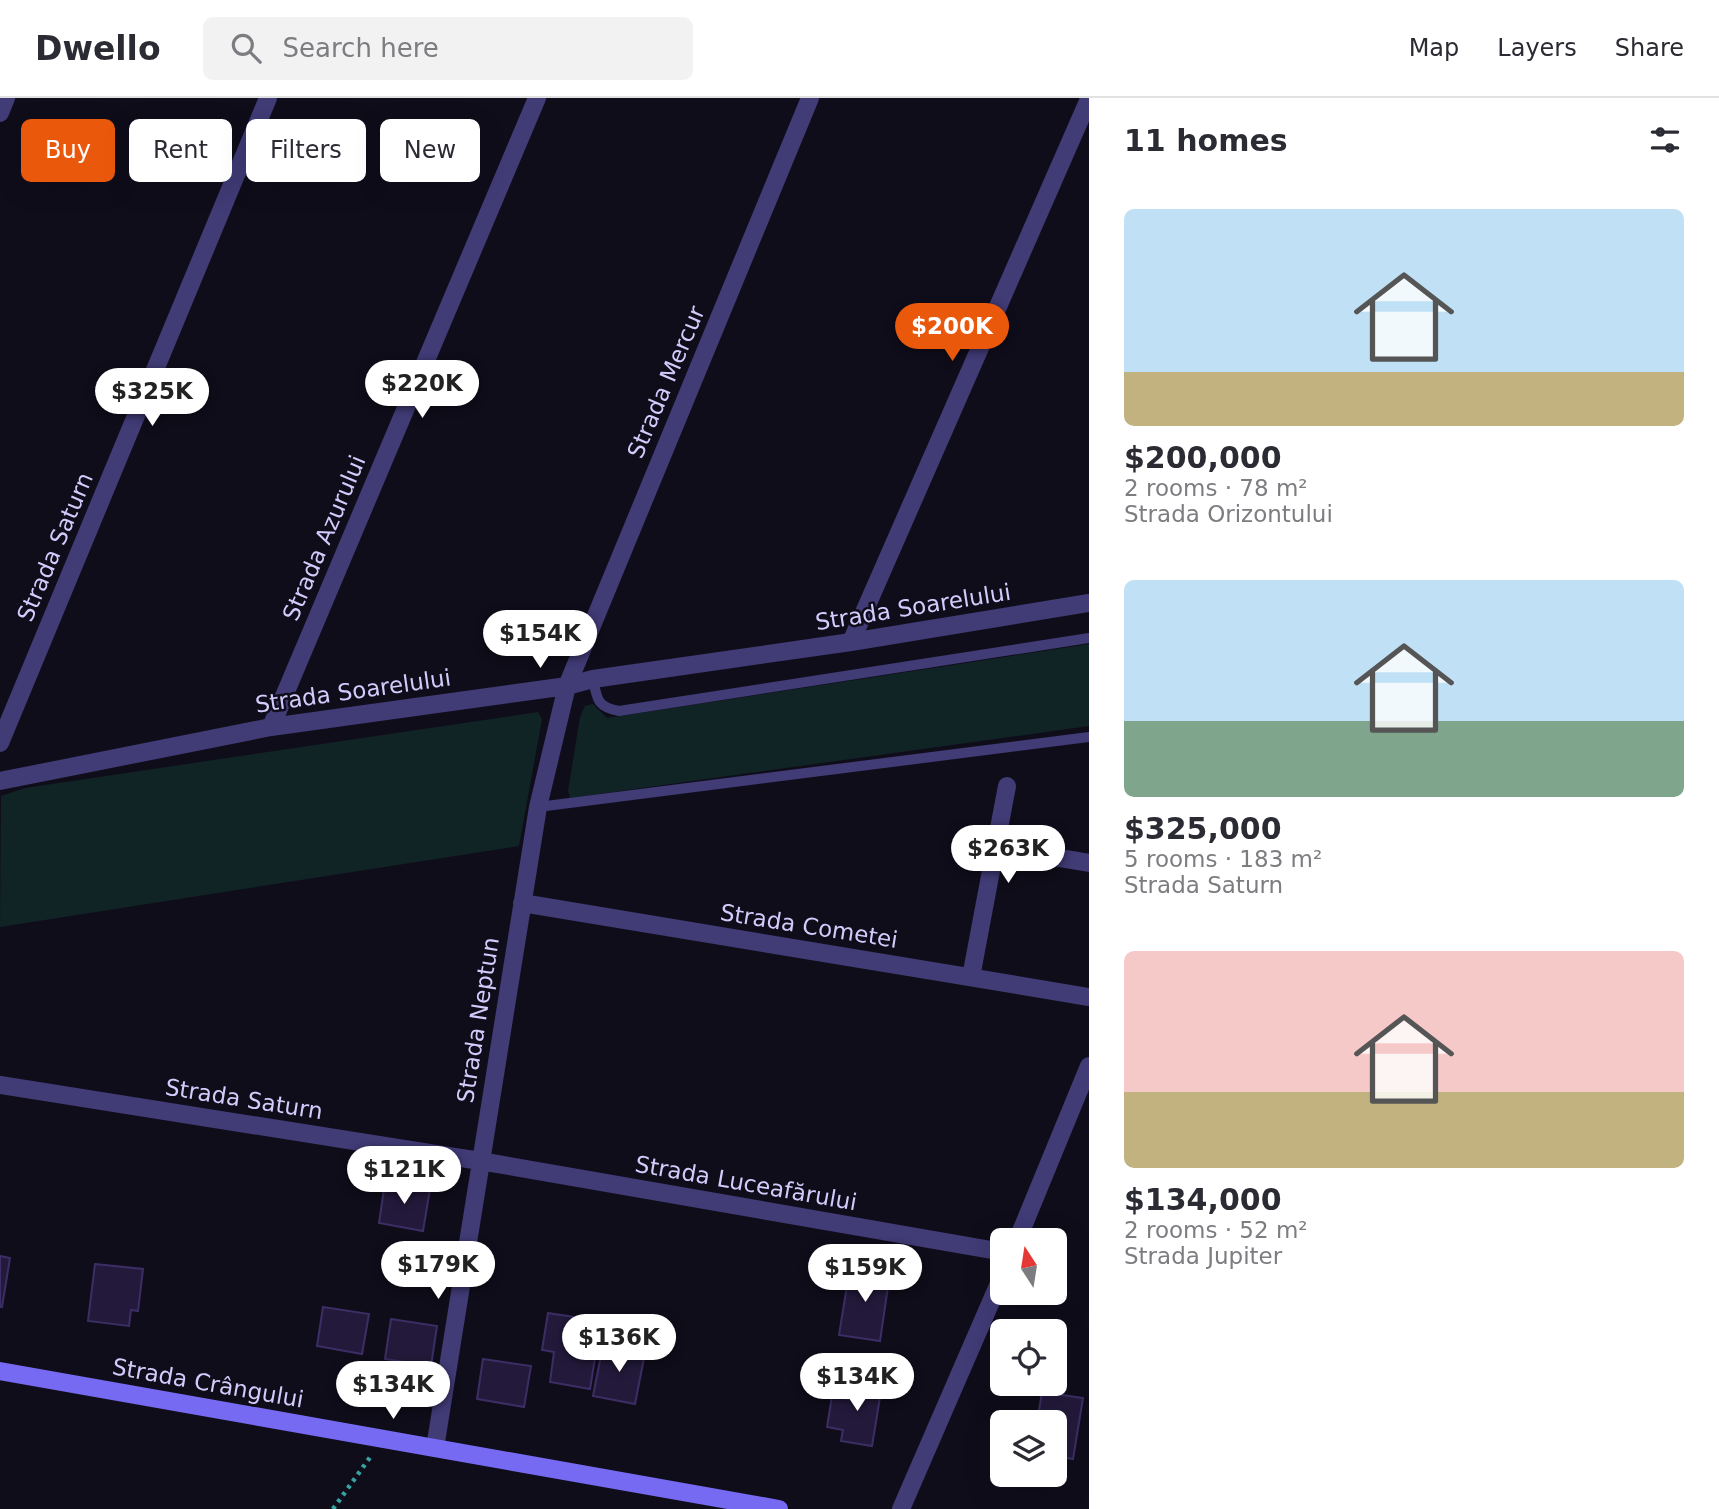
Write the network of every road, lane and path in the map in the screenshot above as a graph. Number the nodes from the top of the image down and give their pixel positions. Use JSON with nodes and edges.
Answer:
{"nodes":[{"id":1,"x":6,"y":98,"type":"edge"},
{"id":2,"x":268,"y":98,"type":"edge"},
{"id":3,"x":537,"y":98,"type":"edge"},
{"id":4,"x":810,"y":98,"type":"edge"},
{"id":5,"x":1089,"y":99,"type":"edge"},
{"id":6,"x":0,"y":113,"type":"edge"},
{"id":7,"x":1089,"y":603,"type":"edge"},
{"id":8,"x":1089,"y":638,"type":"edge"},
{"id":9,"x":851,"y":642,"type":"junction"},
{"id":10,"x":593,"y":679,"type":"junction"},
{"id":11,"x":567,"y":685,"type":"junction"},
{"id":12,"x":271,"y":727,"type":"junction"},
{"id":13,"x":1089,"y":737,"type":"edge"},
{"id":14,"x":0,"y":743,"type":"edge"},
{"id":15,"x":0,"y":781,"type":"edge"},
{"id":16,"x":1007,"y":786,"type":"dead end"},
{"id":17,"x":538,"y":807,"type":"junction"},
{"id":18,"x":995,"y":847,"type":"junction"},
{"id":19,"x":1089,"y":863,"type":"edge"},
{"id":20,"x":522,"y":903,"type":"junction"},
{"id":21,"x":971,"y":977,"type":"junction"},
{"id":22,"x":1089,"y":997,"type":"edge"},
{"id":23,"x":1089,"y":1066,"type":"edge"},
{"id":24,"x":0,"y":1085,"type":"edge"},
{"id":25,"x":480,"y":1161,"type":"junction"},
{"id":26,"x":1022,"y":1228,"type":"edge"},
{"id":27,"x":990,"y":1250,"type":"edge"},
{"id":28,"x":990,"y":1304,"type":"edge"},
{"id":29,"x":0,"y":1371,"type":"edge"},
{"id":30,"x":385,"y":1439,"type":"junction"},
{"id":31,"x":435,"y":1448,"type":"junction"},
{"id":32,"x":333,"y":1509,"type":"edge"},
{"id":33,"x":779,"y":1509,"type":"edge"},
{"id":34,"x":901,"y":1509,"type":"edge"}],
"edges":[{"from":1,"to":6,"type":"street"},
{"from":2,"to":14,"type":"street","name":"Strada Saturn"},
{"from":3,"to":12,"type":"street","name":"Strada Azurului"},
{"from":4,"to":11,"type":"street","name":"Strada Mercur"},
{"from":5,"to":9,"type":"street"},
{"from":7,"to":9,"type":"street","name":"Strada Soarelului"},
{"from":8,"to":10,"type":"lane"},
{"from":9,"to":10,"type":"street","name":"Strada Soarelului"},
{"from":10,"to":11,"type":"street","name":"Strada Soarelului"},
{"from":11,"to":12,"type":"street","name":"Strada Soarelului"},
{"from":11,"to":17,"type":"street","name":"Strada Neptun"},
{"from":12,"to":15,"type":"street","name":"Strada Soarelului"},
{"from":13,"to":17,"type":"lane"},
{"from":16,"to":18,"type":"street"},
{"from":17,"to":20,"type":"street","name":"Strada Neptun"},
{"from":18,"to":19,"type":"street"},
{"from":18,"to":21,"type":"street"},
{"from":20,"to":21,"type":"street","name":"Strada Cometei"},
{"from":20,"to":25,"type":"street","name":"Strada Neptun"},
{"from":21,"to":22,"type":"street","name":"Strada Cometei"},
{"from":23,"to":26,"type":"street"},
{"from":24,"to":25,"type":"street","name":"Strada Saturn"},
{"from":25,"to":27,"type":"street","name":"Strada Luceafărului"},
{"from":25,"to":31,"type":"street","name":"Strada Neptun"},
{"from":28,"to":34,"type":"street"},
{"from":29,"to":30,"type":"main road","name":"Strada Crângului"},
{"from":30,"to":31,"type":"main road","name":"Strada Crângului"},
{"from":30,"to":32,"type":"path"},
{"from":31,"to":33,"type":"main road","name":"Strada Crângului"}]}
